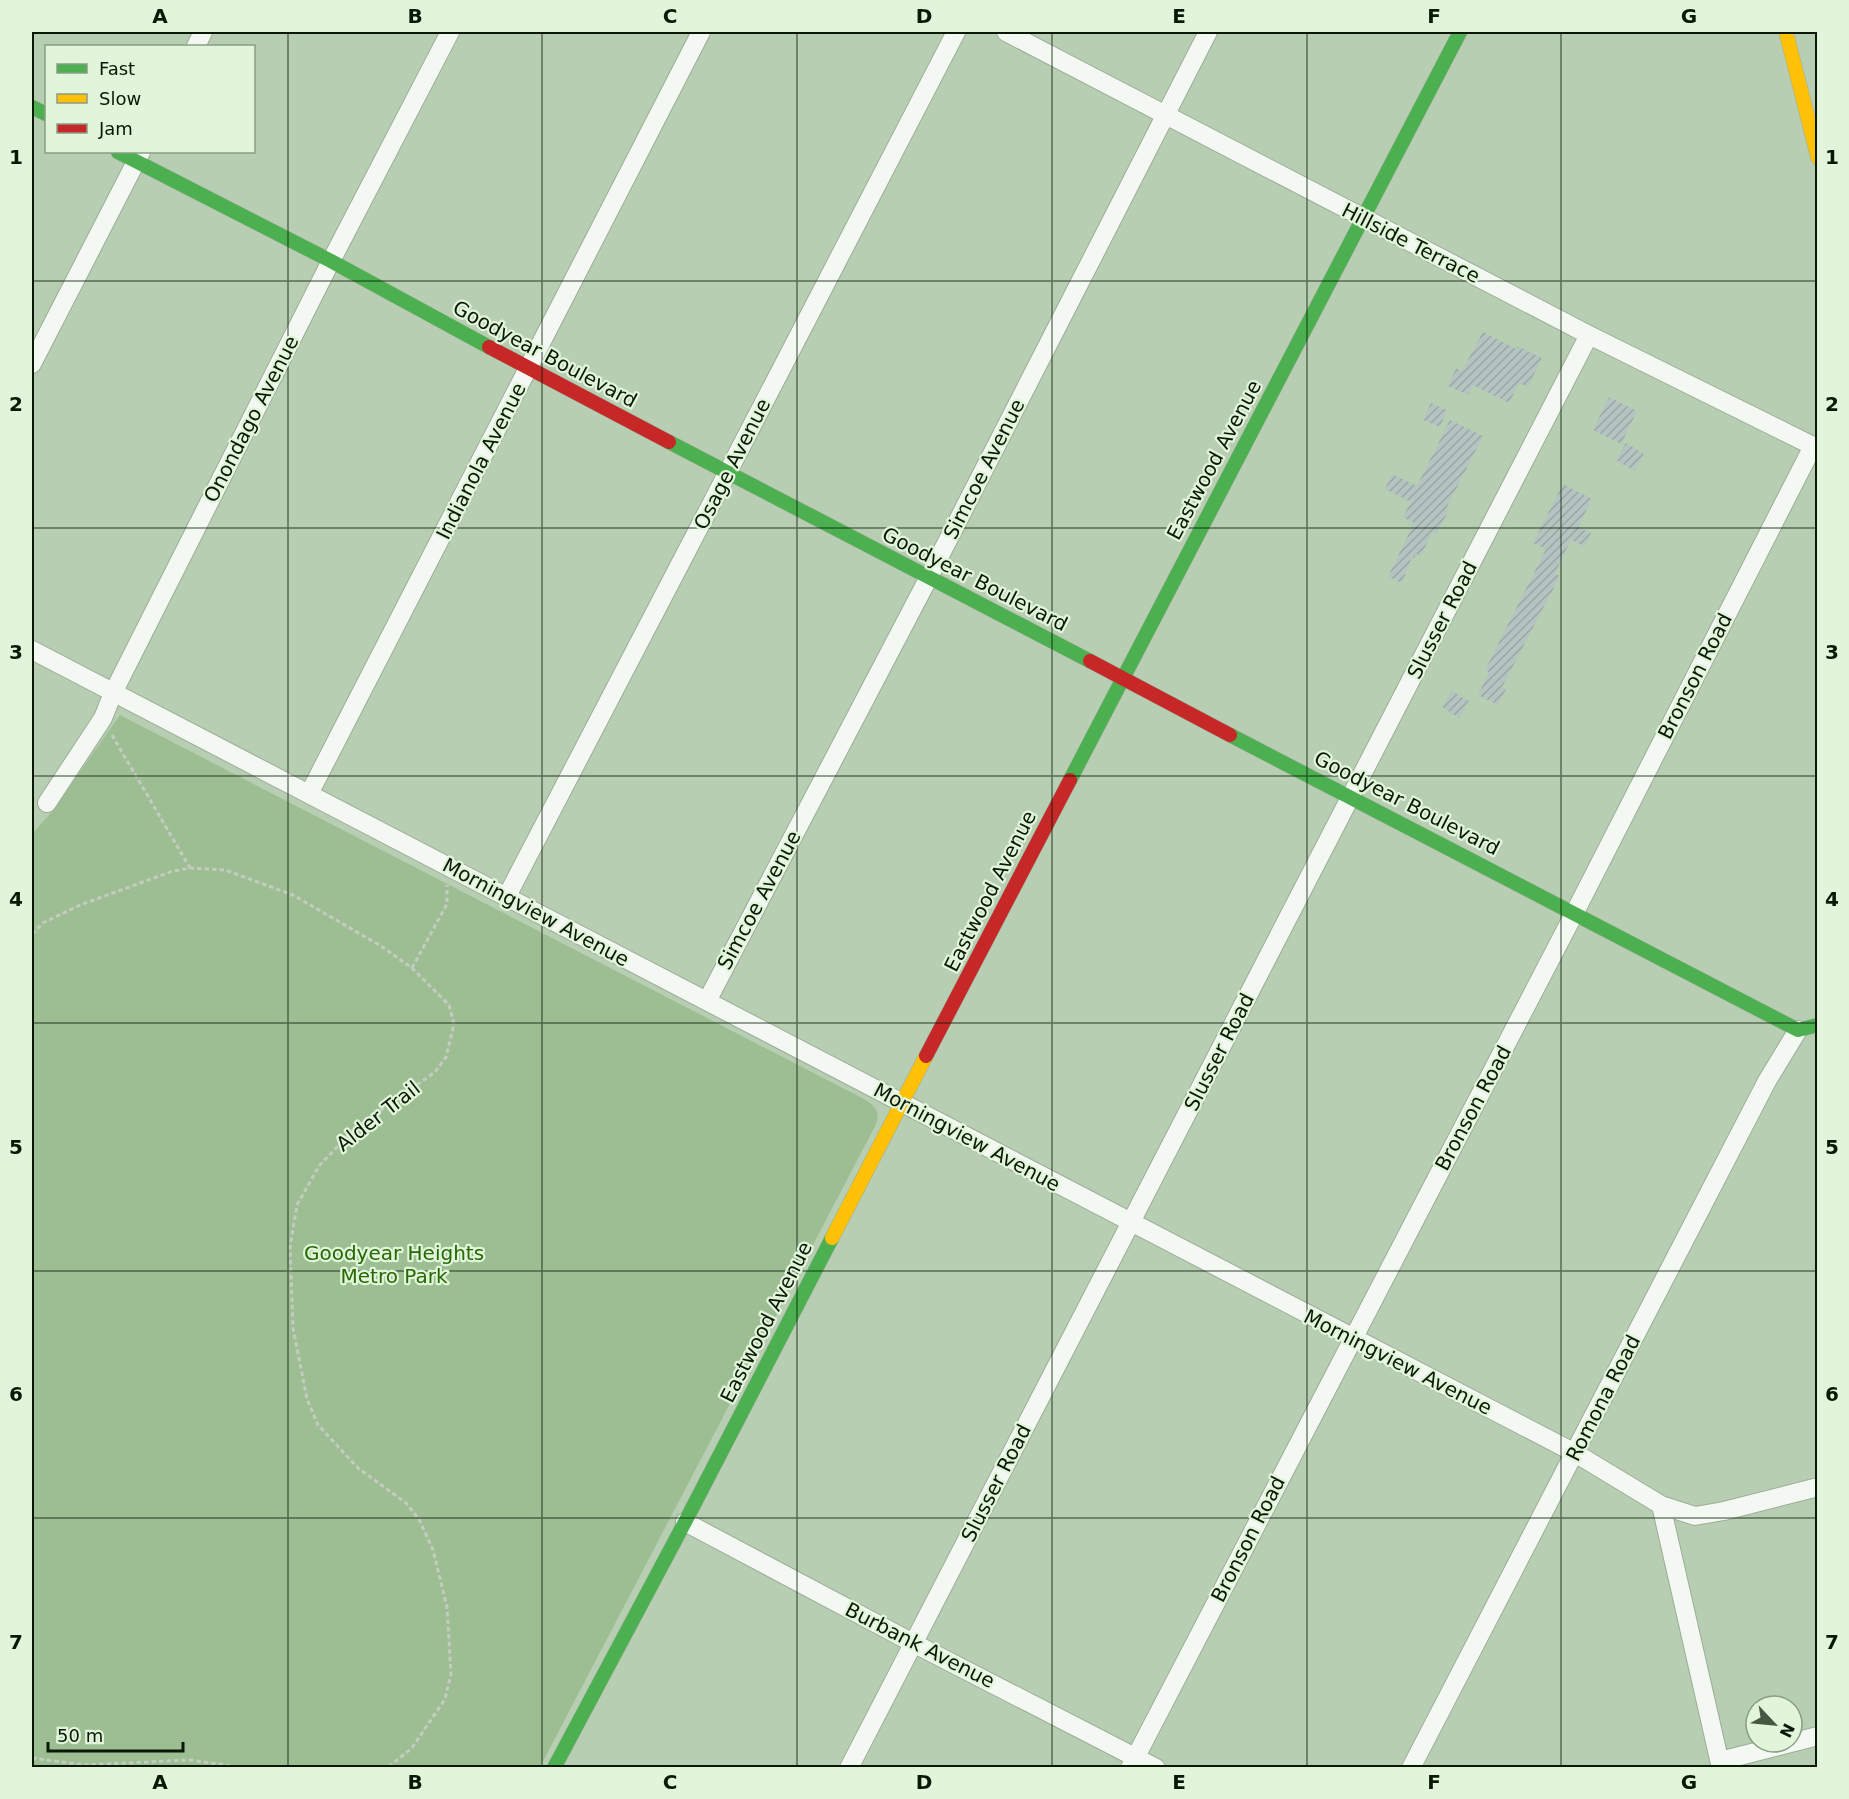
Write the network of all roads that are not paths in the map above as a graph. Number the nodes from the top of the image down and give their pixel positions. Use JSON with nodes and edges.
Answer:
{"nodes":[{"id":1,"x":450,"y":32,"type":"edge"},
{"id":2,"x":701,"y":32,"type":"edge"},
{"id":3,"x":956,"y":32,"type":"edge"},
{"id":4,"x":1006,"y":32,"type":"edge"},
{"id":5,"x":1208,"y":32,"type":"edge"},
{"id":6,"x":1460,"y":32,"type":"edge"},
{"id":7,"x":1786,"y":32,"type":"edge"},
{"id":8,"x":1164,"y":115,"type":"junction"},
{"id":9,"x":123,"y":153,"type":"edge"},
{"id":10,"x":138,"y":156,"type":"edge"},
{"id":11,"x":1818,"y":158,"type":"edge"},
{"id":12,"x":1363,"y":218,"type":"junction"},
{"id":13,"x":331,"y":261,"type":"junction"},
{"id":14,"x":1589,"y":335,"type":"junction"},
{"id":15,"x":32,"y":364,"type":"edge"},
{"id":16,"x":528,"y":369,"type":"junction"},
{"id":17,"x":1815,"y":446,"type":"edge"},
{"id":18,"x":728,"y":472,"type":"junction"},
{"id":19,"x":929,"y":577,"type":"junction"},
{"id":20,"x":32,"y":650,"type":"edge"},
{"id":21,"x":1123,"y":677,"type":"junction"},
{"id":22,"x":112,"y":693,"type":"junction"},
{"id":23,"x":309,"y":794,"type":"junction"},
{"id":24,"x":1351,"y":796,"type":"junction"},
{"id":25,"x":46,"y":803,"type":"dead end"},
{"id":26,"x":507,"y":896,"type":"junction"},
{"id":27,"x":1575,"y":912,"type":"junction"},
{"id":28,"x":707,"y":1001,"type":"junction"},
{"id":29,"x":1818,"y":1025,"type":"edge"},
{"id":30,"x":1798,"y":1030,"type":"junction"},
{"id":31,"x":902,"y":1102,"type":"junction"},
{"id":32,"x":1131,"y":1224,"type":"junction"},
{"id":33,"x":1353,"y":1338,"type":"junction"},
{"id":34,"x":1575,"y":1454,"type":"junction"},
{"id":35,"x":1818,"y":1487,"type":"edge"},
{"id":36,"x":1661,"y":1505,"type":"junction"},
{"id":37,"x":685,"y":1522,"type":"junction"},
{"id":38,"x":913,"y":1643,"type":"junction"},
{"id":39,"x":1818,"y":1736,"type":"edge"},
{"id":40,"x":1132,"y":1762,"type":"edge"},
{"id":41,"x":1720,"y":1764,"type":"edge"},
{"id":42,"x":554,"y":1767,"type":"edge"},
{"id":43,"x":849,"y":1767,"type":"edge"},
{"id":44,"x":1156,"y":1767,"type":"edge"},
{"id":45,"x":1411,"y":1767,"type":"edge"}],
"edges":[{"from":1,"to":13,"type":"street","name":"Onondago Avenue"},
{"from":2,"to":16,"type":"street","name":"Indianola Avenue"},
{"from":3,"to":18,"type":"street","name":"Osage Avenue"},
{"from":4,"to":8,"type":"street","name":"Hillside Terrace"},
{"from":5,"to":8,"type":"street","name":"Simcoe Avenue"},
{"from":6,"to":12,"type":"street","name":"Eastwood Avenue"},
{"from":7,"to":11,"type":"street"},
{"from":8,"to":12,"type":"street","name":"Hillside Terrace"},
{"from":8,"to":19,"type":"street","name":"Simcoe Avenue"},
{"from":9,"to":10,"type":"street","name":"Goodyear Boulevard"},
{"from":10,"to":13,"type":"street","name":"Goodyear Boulevard"},
{"from":10,"to":15,"type":"street"},
{"from":12,"to":14,"type":"street","name":"Hillside Terrace"},
{"from":12,"to":21,"type":"street","name":"Eastwood Avenue"},
{"from":13,"to":16,"type":"street","name":"Goodyear Boulevard"},
{"from":13,"to":22,"type":"street","name":"Onondago Avenue"},
{"from":14,"to":17,"type":"street","name":"Hillside Terrace"},
{"from":14,"to":24,"type":"street","name":"Slusser Road"},
{"from":16,"to":18,"type":"street","name":"Goodyear Boulevard"},
{"from":16,"to":23,"type":"street","name":"Indianola Avenue"},
{"from":17,"to":27,"type":"street","name":"Bronson Road"},
{"from":18,"to":19,"type":"street","name":"Goodyear Boulevard"},
{"from":18,"to":26,"type":"street","name":"Osage Avenue"},
{"from":19,"to":21,"type":"street","name":"Goodyear Boulevard"},
{"from":19,"to":28,"type":"street","name":"Simcoe Avenue"},
{"from":20,"to":22,"type":"street","name":"Morningview Avenue"},
{"from":21,"to":24,"type":"street","name":"Goodyear Boulevard"},
{"from":21,"to":31,"type":"street","name":"Eastwood Avenue"},
{"from":22,"to":23,"type":"street","name":"Morningview Avenue"},
{"from":22,"to":25,"type":"street","name":"Onondago Avenue"},
{"from":23,"to":26,"type":"street","name":"Morningview Avenue"},
{"from":24,"to":27,"type":"street","name":"Goodyear Boulevard"},
{"from":24,"to":32,"type":"street","name":"Slusser Road"},
{"from":26,"to":28,"type":"street","name":"Morningview Avenue"},
{"from":27,"to":30,"type":"street","name":"Goodyear Boulevard"},
{"from":27,"to":33,"type":"street","name":"Bronson Road"},
{"from":28,"to":31,"type":"street","name":"Morningview Avenue"},
{"from":29,"to":30,"type":"street"},
{"from":30,"to":34,"type":"street","name":"Romona Road"},
{"from":31,"to":32,"type":"street","name":"Morningview Avenue"},
{"from":31,"to":37,"type":"street","name":"Eastwood Avenue"},
{"from":32,"to":33,"type":"street","name":"Morningview Avenue"},
{"from":32,"to":38,"type":"street","name":"Slusser Road"},
{"from":33,"to":34,"type":"street","name":"Morningview Avenue"},
{"from":33,"to":40,"type":"street","name":"Bronson Road"},
{"from":34,"to":36,"type":"street","name":"Morningview Avenue"},
{"from":34,"to":45,"type":"street","name":"Romona Road"},
{"from":35,"to":36,"type":"street","name":"Morningview Avenue"},
{"from":36,"to":41,"type":"street"},
{"from":37,"to":38,"type":"street","name":"Burbank Avenue"},
{"from":37,"to":42,"type":"street","name":"Eastwood Avenue"},
{"from":38,"to":40,"type":"street","name":"Burbank Avenue"},
{"from":38,"to":43,"type":"street","name":"Slusser Road"},
{"from":39,"to":41,"type":"street"},
{"from":40,"to":44,"type":"street","name":"Burbank Avenue"}]}
